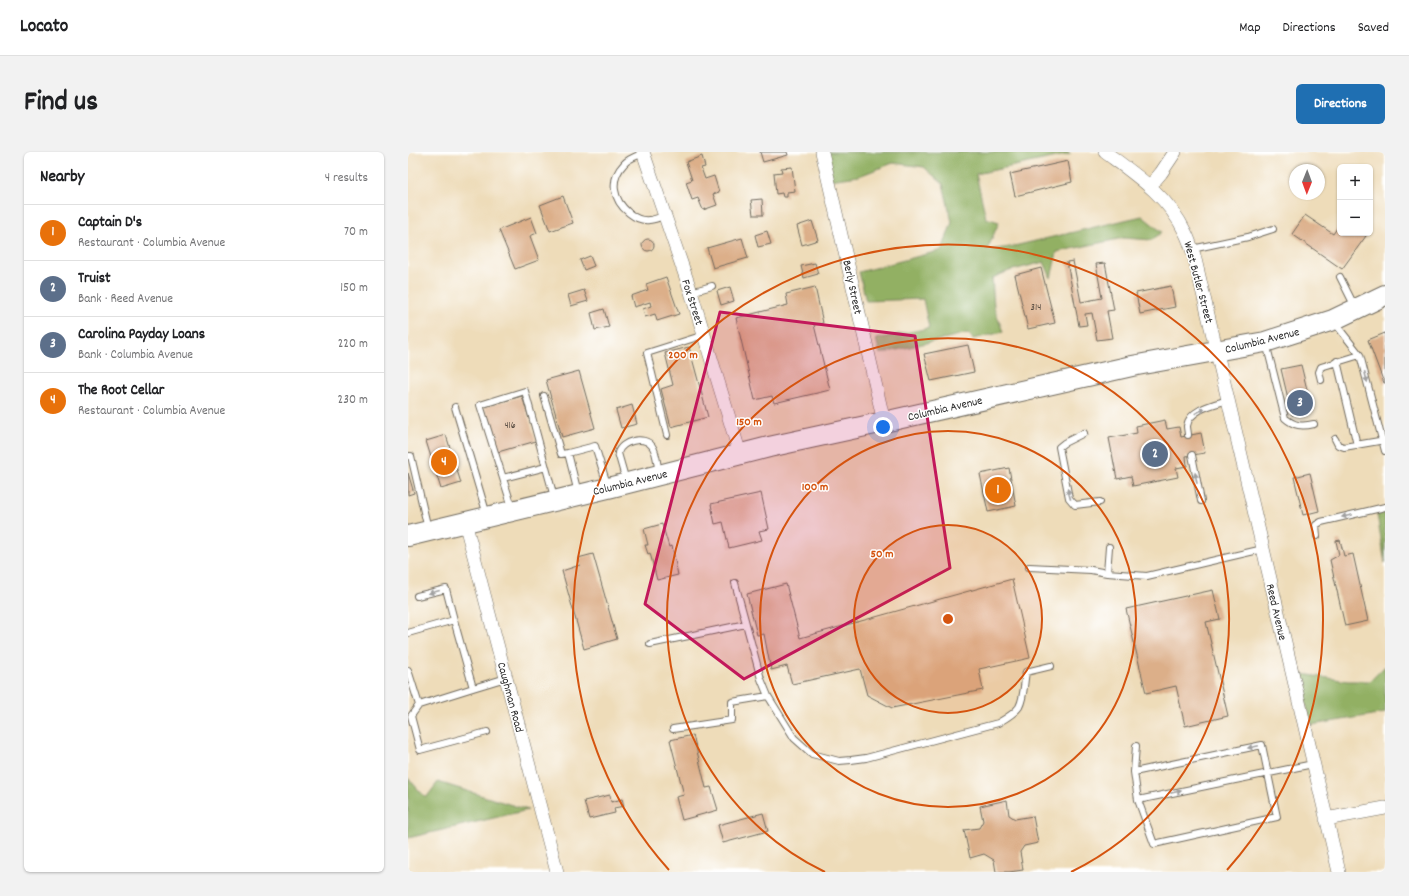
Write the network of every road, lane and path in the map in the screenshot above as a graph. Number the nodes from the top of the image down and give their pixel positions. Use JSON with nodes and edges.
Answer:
{"nodes":[{"id":1,"x":822,"y":152,"type":"edge"},
{"id":2,"x":1105,"y":152,"type":"edge"},
{"id":3,"x":1175,"y":152,"type":"edge"},
{"id":4,"x":643,"y":153,"type":"edge"},
{"id":5,"x":1150,"y":186,"type":"junction"},
{"id":6,"x":664,"y":216,"type":"junction"},
{"id":7,"x":1273,"y":229,"type":"dead end"},
{"id":8,"x":1192,"y":249,"type":"junction"},
{"id":9,"x":1340,"y":277,"type":"dead end"},
{"id":10,"x":712,"y":286,"type":"dead end"},
{"id":11,"x":691,"y":292,"type":"junction"},
{"id":12,"x":1385,"y":295,"type":"edge"},
{"id":13,"x":1356,"y":310,"type":"junction"},
{"id":14,"x":1333,"y":320,"type":"junction"},
{"id":15,"x":704,"y":335,"type":"junction"},
{"id":16,"x":1266,"y":342,"type":"junction"},
{"id":17,"x":1217,"y":351,"type":"junction"},
{"id":18,"x":1360,"y":355,"type":"junction"},
{"id":19,"x":1337,"y":361,"type":"junction"},
{"id":20,"x":1321,"y":380,"type":"dead end"},
{"id":21,"x":544,"y":396,"type":"dead end"},
{"id":22,"x":1228,"y":400,"type":"junction"},
{"id":23,"x":455,"y":407,"type":"dead end"},
{"id":24,"x":884,"y":422,"type":"junction"},
{"id":25,"x":1314,"y":424,"type":"dead end"},
{"id":26,"x":1084,"y":433,"type":"dead end"},
{"id":27,"x":667,"y":435,"type":"dead end"},
{"id":28,"x":1188,"y":435,"type":"dead end"},
{"id":29,"x":1335,"y":439,"type":"dead end"},
{"id":30,"x":1384,"y":440,"type":"edge"},
{"id":31,"x":1357,"y":445,"type":"junction"},
{"id":32,"x":1385,"y":451,"type":"edge"},
{"id":33,"x":568,"y":453,"type":"junction"},
{"id":34,"x":740,"y":454,"type":"junction"},
{"id":35,"x":1192,"y":455,"type":"dead end"},
{"id":36,"x":408,"y":456,"type":"edge"},
{"id":37,"x":546,"y":467,"type":"junction"},
{"id":38,"x":660,"y":474,"type":"junction"},
{"id":39,"x":503,"y":478,"type":"junction"},
{"id":40,"x":617,"y":486,"type":"junction"},
{"id":41,"x":578,"y":495,"type":"junction"},
{"id":42,"x":555,"y":501,"type":"junction"},
{"id":43,"x":1201,"y":501,"type":"dead end"},
{"id":44,"x":1100,"y":502,"type":"dead end"},
{"id":45,"x":1385,"y":507,"type":"edge"},
{"id":46,"x":513,"y":511,"type":"junction"},
{"id":47,"x":488,"y":517,"type":"junction"},
{"id":48,"x":465,"y":522,"type":"junction"},
{"id":49,"x":429,"y":531,"type":"junction"},
{"id":50,"x":408,"y":536,"type":"edge"},
{"id":51,"x":1317,"y":536,"type":"dead end"},
{"id":52,"x":1109,"y":547,"type":"dead end"},
{"id":53,"x":1262,"y":549,"type":"junction"},
{"id":54,"x":1029,"y":567,"type":"dead end"},
{"id":55,"x":1107,"y":573,"type":"junction"},
{"id":56,"x":735,"y":583,"type":"dead end"},
{"id":57,"x":417,"y":596,"type":"dead end"},
{"id":58,"x":454,"y":620,"type":"junction"},
{"id":59,"x":746,"y":624,"type":"junction"},
{"id":60,"x":408,"y":633,"type":"edge"},
{"id":61,"x":650,"y":644,"type":"dead end"},
{"id":62,"x":1051,"y":666,"type":"dead end"},
{"id":63,"x":408,"y":670,"type":"edge"},
{"id":64,"x":506,"y":678,"type":"junction"},
{"id":65,"x":473,"y":688,"type":"junction"},
{"id":66,"x":768,"y":696,"type":"junction"},
{"id":67,"x":419,"y":705,"type":"junction"},
{"id":68,"x":409,"y":716,"type":"edge"},
{"id":69,"x":673,"y":729,"type":"dead end"},
{"id":70,"x":487,"y":732,"type":"dead end"},
{"id":71,"x":1136,"y":746,"type":"dead end"},
{"id":72,"x":1313,"y":764,"type":"junction"},
{"id":73,"x":1134,"y":772,"type":"junction"},
{"id":74,"x":1268,"y":774,"type":"junction"},
{"id":75,"x":1138,"y":800,"type":"junction"},
{"id":76,"x":1385,"y":808,"type":"edge"},
{"id":77,"x":1326,"y":819,"type":"junction"},
{"id":78,"x":557,"y":872,"type":"edge"},
{"id":79,"x":1339,"y":872,"type":"edge"}],
"edges":[{"from":1,"to":24,"type":"street","name":"Berly Street"},
{"from":2,"to":5,"type":"street","name":"West Butler Street"},
{"from":3,"to":5,"type":"street"},
{"from":4,"to":6,"type":"street","name":"Fox Street"},
{"from":4,"to":6,"type":"lane"},
{"from":5,"to":8,"type":"street","name":"West Butler Street"},
{"from":6,"to":11,"type":"street","name":"Fox Street"},
{"from":7,"to":8,"type":"lane"},
{"from":8,"to":17,"type":"street","name":"West Butler Street"},
{"from":9,"to":13,"type":"lane"},
{"from":10,"to":11,"type":"lane"},
{"from":11,"to":15,"type":"street","name":"Fox Street"},
{"from":12,"to":13,"type":"main road","name":"Columbia Avenue"},
{"from":13,"to":14,"type":"main road","name":"Columbia Avenue"},
{"from":14,"to":16,"type":"main road","name":"Columbia Avenue"},
{"from":14,"to":18,"type":"lane"},
{"from":15,"to":27,"type":"lane"},
{"from":15,"to":34,"type":"street","name":"Fox Street"},
{"from":16,"to":17,"type":"main road","name":"Columbia Avenue"},
{"from":16,"to":25,"type":"lane"},
{"from":17,"to":22,"type":"street","name":"Reed Avenue"},
{"from":17,"to":24,"type":"main road","name":"Columbia Avenue"},
{"from":18,"to":19,"type":"lane"},
{"from":18,"to":30,"type":"lane","one_way":true},
{"from":19,"to":20,"type":"lane"},
{"from":19,"to":31,"type":"lane"},
{"from":21,"to":33,"type":"lane"},
{"from":28,"to":22,"type":"lane","one_way":true},
{"from":22,"to":53,"type":"street","name":"Reed Avenue"},
{"from":23,"to":47,"type":"lane"},
{"from":24,"to":34,"type":"main road","name":"Columbia Avenue"},
{"from":44,"to":26,"type":"lane","one_way":true},
{"from":29,"to":31,"type":"lane"},
{"from":30,"to":31,"type":"lane"},
{"from":30,"to":32,"type":"lane"},
{"from":33,"to":40,"type":"lane"},
{"from":33,"to":41,"type":"lane"},
{"from":34,"to":38,"type":"main road","name":"Columbia Avenue"},
{"from":43,"to":35,"type":"lane","one_way":true},
{"from":36,"to":49,"type":"lane"},
{"from":37,"to":39,"type":"lane"},
{"from":37,"to":39,"type":"lane"},
{"from":37,"to":42,"type":"lane"},
{"from":38,"to":40,"type":"main road","name":"Columbia Avenue"},
{"from":38,"to":40,"type":"lane"},
{"from":39,"to":46,"type":"lane"},
{"from":40,"to":41,"type":"main road","name":"Columbia Avenue"},
{"from":41,"to":42,"type":"main road","name":"Columbia Avenue"},
{"from":42,"to":46,"type":"main road","name":"Columbia Avenue"},
{"from":45,"to":51,"type":"lane","one_way":true},
{"from":46,"to":47,"type":"main road","name":"Columbia Avenue"},
{"from":47,"to":48,"type":"main road","name":"Columbia Avenue"},
{"from":48,"to":49,"type":"main road","name":"Columbia Avenue"},
{"from":48,"to":64,"type":"street","name":"Caughman Road"},
{"from":49,"to":50,"type":"main road","name":"Columbia Avenue"},
{"from":52,"to":55,"type":"lane"},
{"from":53,"to":55,"type":"lane"},
{"from":53,"to":72,"type":"street","name":"Reed Avenue"},
{"from":54,"to":55,"type":"lane"},
{"from":56,"to":59,"type":"lane"},
{"from":58,"to":57,"type":"lane","one_way":true},
{"from":58,"to":60,"type":"lane"},
{"from":58,"to":65,"type":"lane"},
{"from":59,"to":61,"type":"lane"},
{"from":59,"to":66,"type":"lane"},
{"from":62,"to":66,"type":"lane"},
{"from":63,"to":67,"type":"lane"},
{"from":64,"to":65,"type":"lane"},
{"from":64,"to":78,"type":"street","name":"Caughman Road"},
{"from":65,"to":67,"type":"lane"},
{"from":66,"to":69,"type":"lane"},
{"from":67,"to":68,"type":"lane"},
{"from":68,"to":70,"type":"lane"},
{"from":71,"to":73,"type":"lane"},
{"from":72,"to":74,"type":"lane"},
{"from":72,"to":77,"type":"street","name":"Reed Avenue"},
{"from":74,"to":73,"type":"lane","one_way":true},
{"from":73,"to":75,"type":"lane"},
{"from":75,"to":74,"type":"lane","one_way":true},
{"from":74,"to":75,"type":"lane"},
{"from":76,"to":77,"type":"street"},
{"from":77,"to":79,"type":"street","name":"Reed Avenue"}]}
